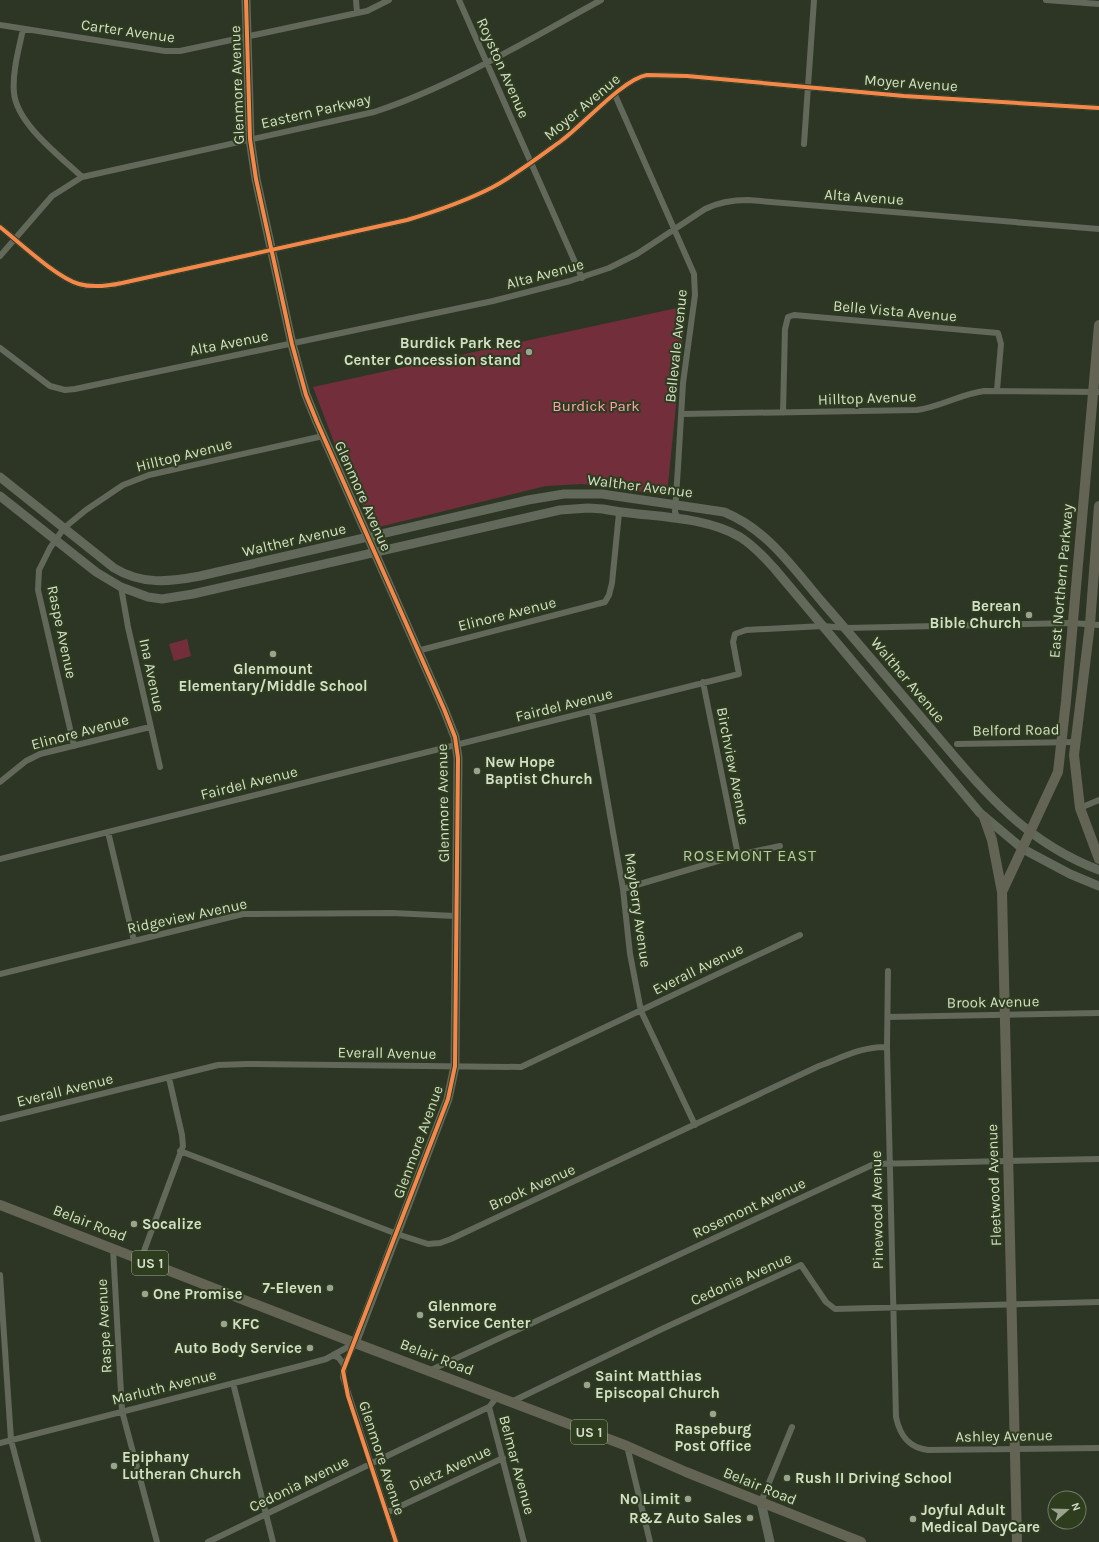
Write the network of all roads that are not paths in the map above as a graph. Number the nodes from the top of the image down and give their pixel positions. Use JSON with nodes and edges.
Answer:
{"nodes":[{"id":1,"x":246,"y":0,"type":"edge"},
{"id":2,"x":356,"y":0,"type":"edge"},
{"id":3,"x":389,"y":0,"type":"edge"},
{"id":4,"x":459,"y":0,"type":"edge"},
{"id":5,"x":602,"y":0,"type":"edge"},
{"id":6,"x":814,"y":0,"type":"edge"},
{"id":7,"x":1046,"y":0,"type":"edge"},
{"id":8,"x":1099,"y":4,"type":"edge"},
{"id":9,"x":357,"y":13,"type":"junction"},
{"id":10,"x":0,"y":25,"type":"edge"},
{"id":11,"x":22,"y":29,"type":"junction"},
{"id":12,"x":248,"y":36,"type":"junction"},
{"id":13,"x":486,"y":62,"type":"junction"},
{"id":14,"x":807,"y":86,"type":"junction"},
{"id":15,"x":615,"y":95,"type":"junction"},
{"id":16,"x":1099,"y":108,"type":"edge"},
{"id":17,"x":250,"y":139,"type":"junction"},
{"id":18,"x":804,"y":144,"type":"dead end"},
{"id":19,"x":531,"y":163,"type":"junction"},
{"id":20,"x":82,"y":178,"type":"junction"},
{"id":21,"x":0,"y":226,"type":"edge"},
{"id":22,"x":1099,"y":229,"type":"edge"},
{"id":23,"x":676,"y":230,"type":"junction"},
{"id":24,"x":15,"y":239,"type":"junction"},
{"id":25,"x":271,"y":250,"type":"junction"},
{"id":26,"x":0,"y":256,"type":"edge"},
{"id":27,"x":582,"y":278,"type":"junction"},
{"id":28,"x":1099,"y":325,"type":"edge"},
{"id":29,"x":292,"y":344,"type":"junction"},
{"id":30,"x":0,"y":348,"type":"edge"},
{"id":31,"x":997,"y":390,"type":"junction"},
{"id":32,"x":1096,"y":392,"type":"edge"},
{"id":33,"x":783,"y":413,"type":"junction"},
{"id":34,"x":682,"y":414,"type":"junction"},
{"id":35,"x":323,"y":436,"type":"junction"},
{"id":36,"x":0,"y":477,"type":"edge"},
{"id":37,"x":0,"y":496,"type":"edge"},
{"id":38,"x":1083,"y":501,"type":"junction"},
{"id":39,"x":1099,"y":504,"type":"edge"},
{"id":40,"x":676,"y":505,"type":"junction"},
{"id":41,"x":618,"y":513,"type":"junction"},
{"id":42,"x":679,"y":520,"type":"junction"},
{"id":43,"x":64,"y":528,"type":"junction"},
{"id":44,"x":368,"y":537,"type":"junction"},
{"id":45,"x":56,"y":540,"type":"junction"},
{"id":46,"x":375,"y":552,"type":"junction"},
{"id":47,"x":121,"y":587,"type":"junction"},
{"id":48,"x":1072,"y":623,"type":"junction"},
{"id":49,"x":1094,"y":625,"type":"edge"},
{"id":50,"x":823,"y":626,"type":"junction"},
{"id":51,"x":846,"y":628,"type":"junction"},
{"id":52,"x":417,"y":651,"type":"junction"},
{"id":53,"x":703,"y":682,"type":"junction"},
{"id":54,"x":592,"y":712,"type":"junction"},
{"id":55,"x":150,"y":726,"type":"junction"},
{"id":56,"x":1062,"y":742,"type":"junction"},
{"id":57,"x":1076,"y":742,"type":"junction"},
{"id":58,"x":957,"y":744,"type":"dead end"},
{"id":59,"x":456,"y":745,"type":"junction"},
{"id":60,"x":74,"y":746,"type":"junction"},
{"id":61,"x":160,"y":767,"type":"dead end"},
{"id":62,"x":0,"y":782,"type":"edge"},
{"id":63,"x":1099,"y":800,"type":"edge"},
{"id":64,"x":1080,"y":808,"type":"junction"},
{"id":65,"x":984,"y":817,"type":"junction"},
{"id":66,"x":108,"y":832,"type":"junction"},
{"id":67,"x":1030,"y":833,"type":"junction"},
{"id":68,"x":780,"y":846,"type":"dead end"},
{"id":69,"x":1023,"y":849,"type":"junction"},
{"id":70,"x":1097,"y":849,"type":"edge"},
{"id":71,"x":738,"y":855,"type":"junction"},
{"id":72,"x":0,"y":859,"type":"edge"},
{"id":73,"x":1099,"y":859,"type":"edge"},
{"id":74,"x":1099,"y":870,"type":"edge"},
{"id":75,"x":1099,"y":886,"type":"edge"},
{"id":76,"x":623,"y":889,"type":"junction"},
{"id":77,"x":1002,"y":892,"type":"junction"},
{"id":78,"x":455,"y":916,"type":"junction"},
{"id":79,"x":800,"y":935,"type":"dead end"},
{"id":80,"x":134,"y":941,"type":"junction"},
{"id":81,"x":888,"y":971,"type":"dead end"},
{"id":82,"x":0,"y":974,"type":"edge"},
{"id":83,"x":641,"y":1010,"type":"junction"},
{"id":84,"x":1099,"y":1013,"type":"edge"},
{"id":85,"x":1006,"y":1016,"type":"junction"},
{"id":86,"x":888,"y":1017,"type":"junction"},
{"id":87,"x":887,"y":1048,"type":"junction"},
{"id":88,"x":455,"y":1066,"type":"junction"},
{"id":89,"x":169,"y":1078,"type":"junction"},
{"id":90,"x":0,"y":1119,"type":"edge"},
{"id":91,"x":694,"y":1125,"type":"junction"},
{"id":92,"x":180,"y":1151,"type":"junction"},
{"id":93,"x":1099,"y":1159,"type":"edge"},
{"id":94,"x":1008,"y":1160,"type":"junction"},
{"id":95,"x":890,"y":1162,"type":"junction"},
{"id":96,"x":0,"y":1205,"type":"edge"},
{"id":97,"x":397,"y":1234,"type":"junction"},
{"id":98,"x":113,"y":1248,"type":"junction"},
{"id":99,"x":141,"y":1259,"type":"junction"},
{"id":100,"x":0,"y":1275,"type":"edge"},
{"id":101,"x":1099,"y":1302,"type":"edge"},
{"id":102,"x":1013,"y":1304,"type":"junction"},
{"id":103,"x":892,"y":1309,"type":"junction"},
{"id":104,"x":355,"y":1343,"type":"junction"},
{"id":105,"x":333,"y":1355,"type":"junction"},
{"id":106,"x":344,"y":1365,"type":"junction"},
{"id":107,"x":431,"y":1370,"type":"junction"},
{"id":108,"x":233,"y":1383,"type":"junction"},
{"id":109,"x":497,"y":1397,"type":"junction"},
{"id":110,"x":511,"y":1402,"type":"junction"},
{"id":111,"x":489,"y":1407,"type":"junction"},
{"id":112,"x":122,"y":1411,"type":"junction"},
{"id":113,"x":792,"y":1427,"type":"dead end"},
{"id":114,"x":11,"y":1440,"type":"junction"},
{"id":115,"x":0,"y":1443,"type":"edge"},
{"id":116,"x":910,"y":1444,"type":"joint"},
{"id":117,"x":626,"y":1446,"type":"junction"},
{"id":118,"x":1099,"y":1448,"type":"edge"},
{"id":119,"x":1016,"y":1450,"type":"junction"},
{"id":120,"x":503,"y":1458,"type":"junction"},
{"id":121,"x":371,"y":1462,"type":"junction"},
{"id":122,"x":762,"y":1502,"type":"junction"},
{"id":123,"x":388,"y":1512,"type":"junction"},
{"id":124,"x":266,"y":1515,"type":"junction"},
{"id":125,"x":38,"y":1542,"type":"edge"},
{"id":126,"x":157,"y":1542,"type":"edge"},
{"id":127,"x":208,"y":1542,"type":"edge"},
{"id":128,"x":273,"y":1542,"type":"edge"},
{"id":129,"x":396,"y":1542,"type":"edge"},
{"id":130,"x":524,"y":1542,"type":"edge"},
{"id":131,"x":650,"y":1542,"type":"edge"},
{"id":132,"x":770,"y":1542,"type":"edge"},
{"id":133,"x":861,"y":1542,"type":"edge"},
{"id":134,"x":1017,"y":1542,"type":"edge"}],
"edges":[{"from":1,"to":12,"type":"main road","name":"Glenmore Avenue"},
{"from":2,"to":9,"type":"street"},
{"from":3,"to":9,"type":"street","name":"Carter Avenue"},
{"from":4,"to":13,"type":"street","name":"Royston Avenue"},
{"from":5,"to":13,"type":"street","name":"Eastern Parkway"},
{"from":6,"to":14,"type":"street"},
{"from":7,"to":8,"type":"street"},
{"from":9,"to":12,"type":"street","name":"Carter Avenue"},
{"from":10,"to":11,"type":"street","name":"Carter Avenue"},
{"from":11,"to":12,"type":"street","name":"Carter Avenue"},
{"from":11,"to":20,"type":"street"},
{"from":12,"to":17,"type":"main road","name":"Glenmore Avenue"},
{"from":13,"to":17,"type":"street","name":"Eastern Parkway"},
{"from":13,"to":19,"type":"street","name":"Royston Avenue"},
{"from":14,"to":15,"type":"street","name":"Moyer Avenue"},
{"from":14,"to":16,"type":"street","name":"Moyer Avenue"},
{"from":14,"to":18,"type":"street"},
{"from":15,"to":19,"type":"street","name":"Moyer Avenue"},
{"from":15,"to":23,"type":"street","name":"Bellevale Avenue"},
{"from":17,"to":20,"type":"street","name":"Eastern Parkway"},
{"from":17,"to":25,"type":"main road","name":"Glenmore Avenue"},
{"from":19,"to":25,"type":"street","name":"Moyer Avenue"},
{"from":19,"to":27,"type":"street","name":"Royston Avenue"},
{"from":20,"to":24,"type":"street","name":"Eastern Parkway"},
{"from":21,"to":24,"type":"street","name":"Moyer Avenue"},
{"from":22,"to":23,"type":"street","name":"Alta Avenue"},
{"from":23,"to":27,"type":"street","name":"Alta Avenue"},
{"from":23,"to":34,"type":"street","name":"Bellevale Avenue"},
{"from":24,"to":25,"type":"street","name":"Moyer Avenue"},
{"from":24,"to":26,"type":"street","name":"Eastern Parkway"},
{"from":25,"to":29,"type":"main road","name":"Glenmore Avenue"},
{"from":27,"to":29,"type":"street","name":"Alta Avenue"},
{"from":28,"to":32,"type":"main road","name":"East Northern Parkway"},
{"from":29,"to":30,"type":"street","name":"Alta Avenue"},
{"from":29,"to":35,"type":"main road","name":"Glenmore Avenue"},
{"from":31,"to":32,"type":"street","name":"Hilltop Avenue"},
{"from":31,"to":33,"type":"street","name":"Hilltop Avenue"},
{"from":31,"to":33,"type":"street","name":"Belle Vista Avenue"},
{"from":32,"to":38,"type":"main road","name":"East Northern Parkway"},
{"from":33,"to":34,"type":"street","name":"Hilltop Avenue"},
{"from":34,"to":40,"type":"street","name":"Bellevale Avenue"},
{"from":35,"to":43,"type":"street","name":"Hilltop Avenue"},
{"from":35,"to":44,"type":"main road","name":"Glenmore Avenue"},
{"from":36,"to":43,"type":"main road","name":"Walther Avenue"},
{"from":37,"to":45,"type":"main road","name":"Walther Avenue"},
{"from":38,"to":39,"type":"main road"},
{"from":38,"to":48,"type":"main road","name":"East Northern Parkway"},
{"from":39,"to":49,"type":"main road","name":"East Northern Parkway"},
{"from":40,"to":42,"type":"street","name":"Bellevale Avenue"},
{"from":40,"to":44,"type":"main road","name":"Walther Avenue"},
{"from":40,"to":51,"type":"main road","name":"Walther Avenue"},
{"from":41,"to":42,"type":"main road","name":"Walther Avenue"},
{"from":41,"to":46,"type":"main road","name":"Walther Avenue"},
{"from":41,"to":52,"type":"street","name":"Elinore Avenue"},
{"from":42,"to":50,"type":"main road","name":"Walther Avenue"},
{"from":43,"to":44,"type":"main road","name":"Walther Avenue"},
{"from":43,"to":45,"type":"street","name":"Raspe Avenue"},
{"from":44,"to":46,"type":"main road","name":"Glenmore Avenue"},
{"from":45,"to":47,"type":"main road","name":"Walther Avenue"},
{"from":45,"to":60,"type":"street","name":"Raspe Avenue"},
{"from":46,"to":47,"type":"main road","name":"Walther Avenue"},
{"from":46,"to":52,"type":"main road","name":"Glenmore Avenue"},
{"from":47,"to":55,"type":"street","name":"Ina Avenue"},
{"from":48,"to":49,"type":"street","name":"Fairdel Avenue"},
{"from":48,"to":51,"type":"street","name":"Fairdel Avenue"},
{"from":48,"to":56,"type":"main road","name":"East Northern Parkway"},
{"from":49,"to":57,"type":"main road","name":"East Northern Parkway"},
{"from":50,"to":51,"type":"street","name":"Fairdel Avenue"},
{"from":50,"to":53,"type":"street","name":"Fairdel Avenue"},
{"from":50,"to":65,"type":"main road","name":"Walther Avenue"},
{"from":51,"to":67,"type":"main road","name":"Walther Avenue"},
{"from":52,"to":59,"type":"main road","name":"Glenmore Avenue"},
{"from":53,"to":54,"type":"street","name":"Fairdel Avenue"},
{"from":53,"to":71,"type":"street","name":"Birchview Avenue"},
{"from":54,"to":59,"type":"street","name":"Fairdel Avenue"},
{"from":54,"to":76,"type":"street","name":"Mayberry Avenue"},
{"from":55,"to":60,"type":"street","name":"Elinore Avenue"},
{"from":55,"to":61,"type":"street","name":"Ina Avenue"},
{"from":56,"to":57,"type":"street","name":"Belford Road"},
{"from":56,"to":58,"type":"street","name":"Belford Road"},
{"from":56,"to":67,"type":"main road","name":"East Northern Parkway"},
{"from":57,"to":64,"type":"main road","name":"East Northern Parkway"},
{"from":59,"to":66,"type":"street","name":"Fairdel Avenue"},
{"from":59,"to":78,"type":"main road","name":"Glenmore Avenue"},
{"from":60,"to":62,"type":"street","name":"Elinore Avenue"},
{"from":63,"to":64,"type":"street"},
{"from":64,"to":70,"type":"main road","name":"East Northern Parkway"},
{"from":65,"to":69,"type":"main road","name":"Walther Avenue"},
{"from":65,"to":77,"type":"main road"},
{"from":66,"to":72,"type":"street","name":"Fairdel Avenue"},
{"from":66,"to":80,"type":"street"},
{"from":67,"to":69,"type":"main road","name":"Fleetwood Avenue"},
{"from":67,"to":74,"type":"main road","name":"Walther Avenue"},
{"from":68,"to":71,"type":"street"},
{"from":69,"to":75,"type":"main road","name":"Walther Avenue"},
{"from":69,"to":77,"type":"main road","name":"Fleetwood Avenue"},
{"from":70,"to":73,"type":"main road","name":"East Northern Parkway"},
{"from":71,"to":76,"type":"street"},
{"from":76,"to":83,"type":"street","name":"Mayberry Avenue"},
{"from":77,"to":85,"type":"main road","name":"Fleetwood Avenue"},
{"from":78,"to":80,"type":"street","name":"Ridgeview Avenue"},
{"from":78,"to":88,"type":"main road","name":"Glenmore Avenue"},
{"from":79,"to":83,"type":"street","name":"Everall Avenue"},
{"from":80,"to":82,"type":"street","name":"Ridgeview Avenue"},
{"from":81,"to":86,"type":"street","name":"Pinewood Avenue"},
{"from":83,"to":88,"type":"street","name":"Everall Avenue"},
{"from":83,"to":91,"type":"street","name":"Mayberry Avenue"},
{"from":84,"to":85,"type":"street","name":"Brook Avenue"},
{"from":85,"to":86,"type":"street","name":"Brook Avenue"},
{"from":85,"to":94,"type":"main road","name":"Fleetwood Avenue"},
{"from":86,"to":87,"type":"street","name":"Pinewood Avenue"},
{"from":87,"to":91,"type":"street","name":"Brook Avenue"},
{"from":87,"to":95,"type":"street","name":"Pinewood Avenue"},
{"from":88,"to":89,"type":"street","name":"Everall Avenue"},
{"from":88,"to":97,"type":"main road","name":"Glenmore Avenue"},
{"from":89,"to":90,"type":"street","name":"Everall Avenue"},
{"from":89,"to":92,"type":"street"},
{"from":91,"to":97,"type":"street","name":"Brook Avenue"},
{"from":92,"to":97,"type":"street","name":"Brook Avenue"},
{"from":92,"to":99,"type":"street"},
{"from":93,"to":94,"type":"street","name":"Rosemont Avenue"},
{"from":94,"to":95,"type":"street","name":"Rosemont Avenue"},
{"from":94,"to":102,"type":"main road","name":"Fleetwood Avenue"},
{"from":95,"to":103,"type":"street","name":"Pinewood Avenue"},
{"from":95,"to":107,"type":"street","name":"Rosemont Avenue"},
{"from":96,"to":98,"type":"main road","name":"Belair Road","number":"US 1"},
{"from":97,"to":104,"type":"main road","name":"Glenmore Avenue"},
{"from":98,"to":99,"type":"main road","name":"Belair Road","number":"US 1"},
{"from":98,"to":112,"type":"street","name":"Raspe Avenue"},
{"from":99,"to":104,"type":"main road","name":"Belair Road","number":"US 1"},
{"from":100,"to":114,"type":"street"},
{"from":101,"to":102,"type":"street","name":"Cedonia Avenue"},
{"from":102,"to":103,"type":"street","name":"Cedonia Avenue"},
{"from":102,"to":119,"type":"main road","name":"Fleetwood Avenue"},
{"from":103,"to":110,"type":"street","name":"Cedonia Avenue"},
{"from":103,"to":116,"type":"street","name":"Pinewood Avenue"},
{"from":104,"to":105,"type":"street","name":"Marluth Avenue"},
{"from":104,"to":106,"type":"street","name":"Glenmore Avenue"},
{"from":104,"to":107,"type":"main road","name":"Belair Road","number":"US 1"},
{"from":105,"to":106,"type":"street"},
{"from":105,"to":108,"type":"street","name":"Marluth Avenue"},
{"from":106,"to":121,"type":"street","name":"Glenmore Avenue"},
{"from":107,"to":109,"type":"main road","name":"Belair Road","number":"US 1"},
{"from":108,"to":112,"type":"street","name":"Marluth Avenue"},
{"from":108,"to":124,"type":"street"},
{"from":109,"to":110,"type":"main road","name":"Belair Road","number":"US 1"},
{"from":109,"to":111,"type":"street","name":"Belmar Avenue"},
{"from":110,"to":117,"type":"main road","name":"Belair Road","number":"US 1"},
{"from":111,"to":120,"type":"street","name":"Belmar Avenue"},
{"from":111,"to":121,"type":"street","name":"Cedonia Avenue"},
{"from":112,"to":114,"type":"street","name":"Marluth Avenue"},
{"from":112,"to":126,"type":"street","name":"Raspe Avenue"},
{"from":113,"to":122,"type":"street"},
{"from":114,"to":115,"type":"street","name":"Marluth Avenue"},
{"from":114,"to":125,"type":"street"},
{"from":116,"to":119,"type":"street","name":"Ashley Avenue"},
{"from":117,"to":122,"type":"main road","name":"Belair Road","number":"US 1"},
{"from":117,"to":131,"type":"street"},
{"from":118,"to":119,"type":"street","name":"Ashley Avenue"},
{"from":119,"to":134,"type":"main road","name":"Fleetwood Avenue"},
{"from":120,"to":123,"type":"street","name":"Dietz Avenue"},
{"from":120,"to":130,"type":"street","name":"Belmar Avenue"},
{"from":121,"to":123,"type":"street","name":"Glenmore Avenue"},
{"from":121,"to":124,"type":"street","name":"Cedonia Avenue"},
{"from":122,"to":132,"type":"main road"},
{"from":122,"to":133,"type":"main road","name":"Belair Road","number":"US 1"},
{"from":123,"to":129,"type":"street","name":"Glenmore Avenue"},
{"from":124,"to":127,"type":"street","name":"Cedonia Avenue"},
{"from":124,"to":128,"type":"street"}]}
